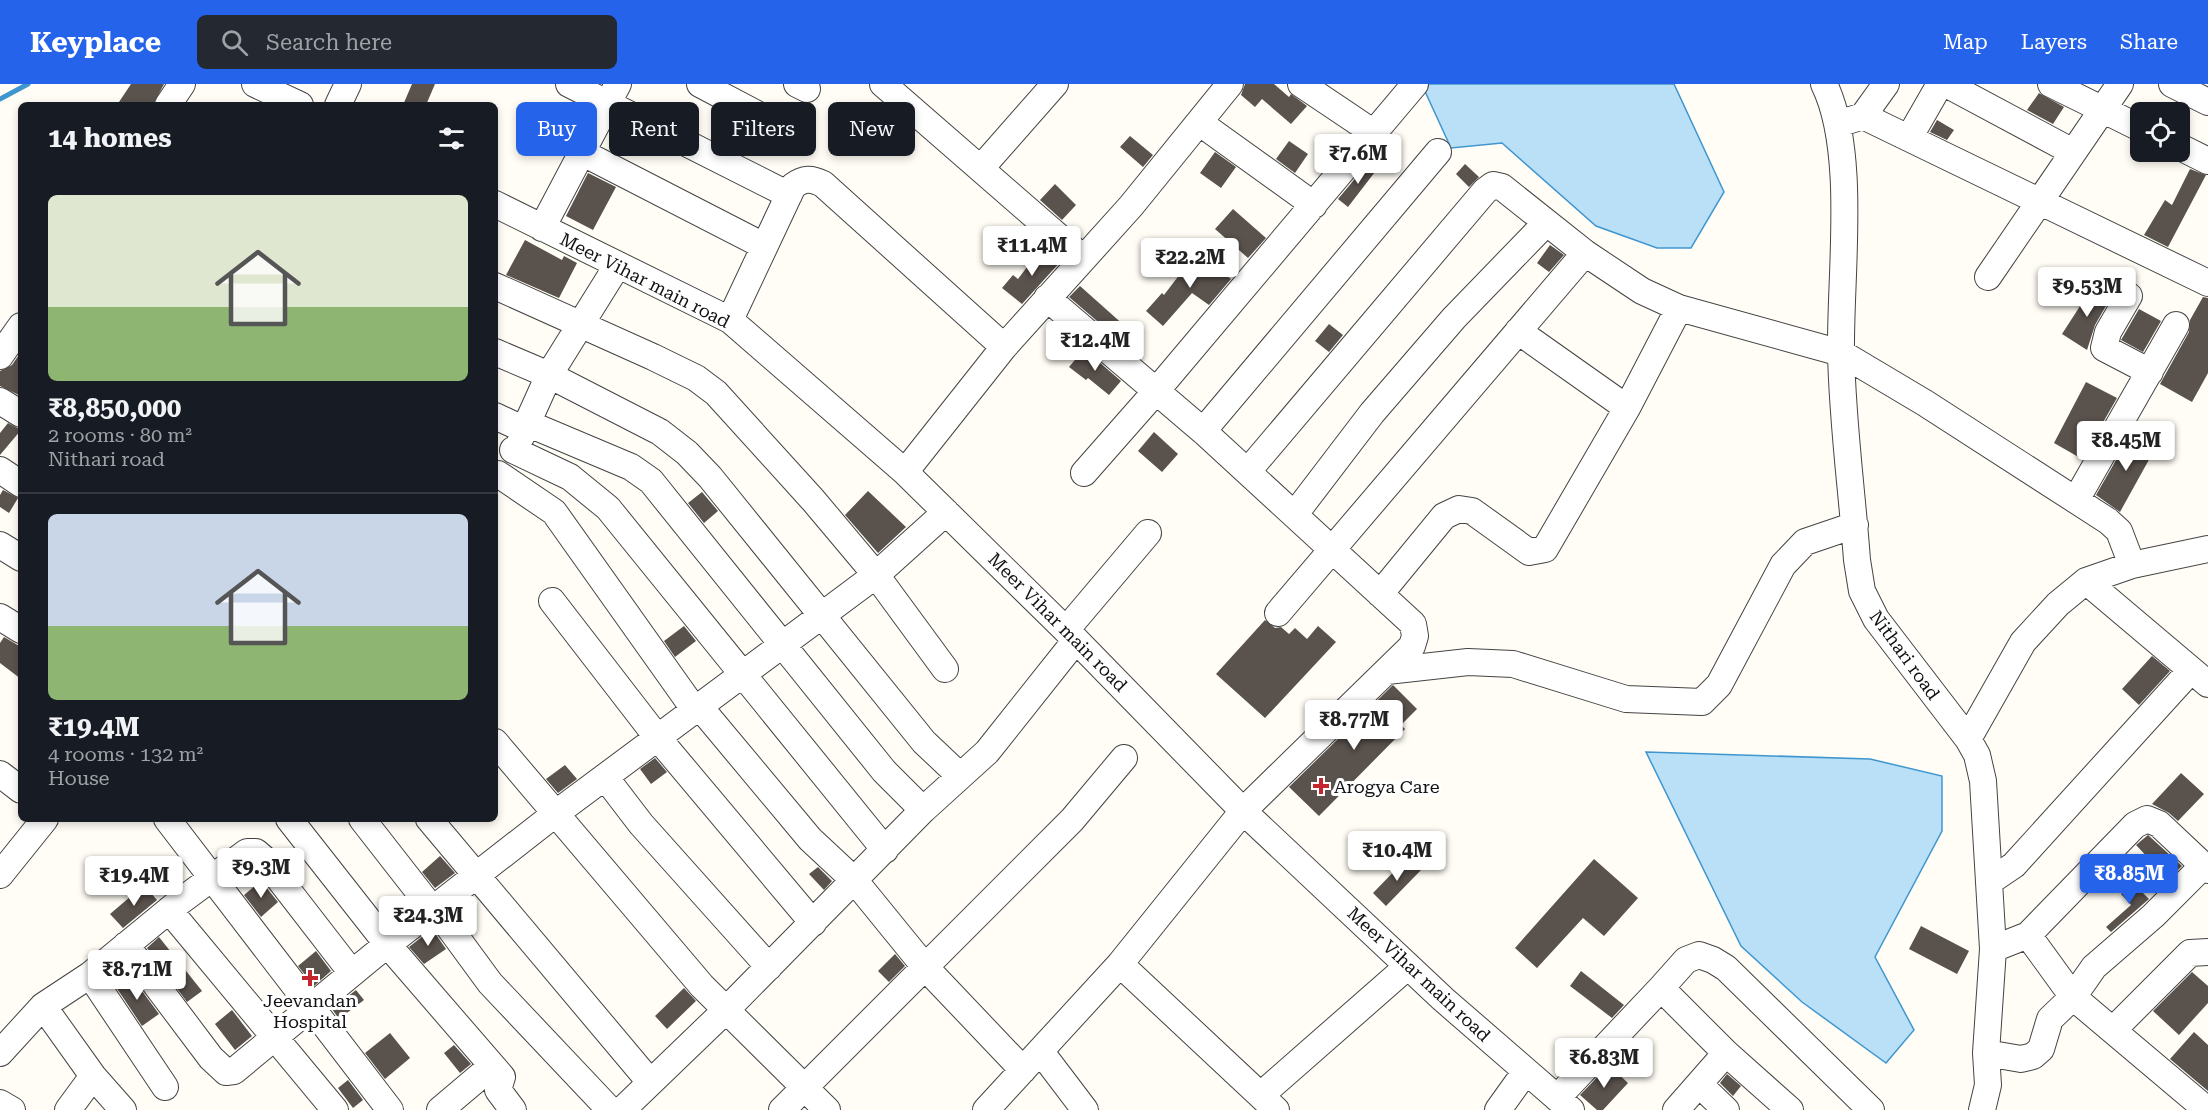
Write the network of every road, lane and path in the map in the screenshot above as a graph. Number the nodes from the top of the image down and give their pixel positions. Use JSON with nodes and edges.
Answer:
{"nodes":[{"id":1,"x":182,"y":84,"type":"edge"},
{"id":2,"x":255,"y":84,"type":"edge"},
{"id":3,"x":348,"y":84,"type":"edge"},
{"id":4,"x":569,"y":84,"type":"edge"},
{"id":5,"x":700,"y":84,"type":"edge"},
{"id":6,"x":1055,"y":84,"type":"edge"},
{"id":7,"x":1230,"y":84,"type":"edge"},
{"id":8,"x":1301,"y":84,"type":"edge"},
{"id":9,"x":1415,"y":84,"type":"edge"},
{"id":10,"x":1824,"y":84,"type":"edge"},
{"id":11,"x":1886,"y":84,"type":"edge"},
{"id":12,"x":1940,"y":84,"type":"edge"},
{"id":13,"x":1946,"y":84,"type":"edge"},
{"id":14,"x":2051,"y":84,"type":"edge"},
{"id":15,"x":2121,"y":84,"type":"edge"},
{"id":16,"x":894,"y":87,"type":"edge"},
{"id":17,"x":612,"y":94,"type":"edge"},
{"id":18,"x":170,"y":102,"type":"edge"},
{"id":19,"x":294,"y":102,"type":"edge"},
{"id":20,"x":339,"y":102,"type":"edge"},
{"id":21,"x":734,"y":102,"type":"edge"},
{"id":22,"x":2103,"y":110,"type":"junction"},
{"id":23,"x":1863,"y":116,"type":"junction"},
{"id":24,"x":597,"y":122,"type":"edge"},
{"id":25,"x":1200,"y":123,"type":"junction"},
{"id":26,"x":2130,"y":123,"type":"edge"},
{"id":27,"x":1838,"y":124,"type":"junction"},
{"id":28,"x":1374,"y":133,"type":"junction"},
{"id":29,"x":1909,"y":138,"type":"junction"},
{"id":30,"x":1438,"y":152,"type":"dead end"},
{"id":31,"x":2073,"y":152,"type":"junction"},
{"id":32,"x":2190,"y":152,"type":"edge"},
{"id":33,"x":579,"y":156,"type":"edge"},
{"id":34,"x":589,"y":156,"type":"edge"},
{"id":35,"x":2208,"y":161,"type":"edge"},
{"id":36,"x":981,"y":168,"type":"junction"},
{"id":37,"x":789,"y":195,"type":"junction"},
{"id":38,"x":2040,"y":201,"type":"junction"},
{"id":39,"x":1314,"y":205,"type":"junction"},
{"id":40,"x":498,"y":206,"type":"edge"},
{"id":41,"x":1546,"y":223,"type":"junction"},
{"id":42,"x":542,"y":228,"type":"junction"},
{"id":43,"x":764,"y":246,"type":"junction"},
{"id":44,"x":1585,"y":253,"type":"junction"},
{"id":45,"x":1083,"y":258,"type":"junction"},
{"id":46,"x":617,"y":266,"type":"junction"},
{"id":47,"x":1988,"y":277,"type":"dead end"},
{"id":48,"x":2208,"y":283,"type":"edge"},
{"id":49,"x":498,"y":287,"type":"edge"},
{"id":50,"x":2128,"y":296,"type":"dead end"},
{"id":51,"x":1047,"y":298,"type":"junction"},
{"id":52,"x":1679,"y":308,"type":"junction"},
{"id":53,"x":730,"y":320,"type":"junction"},
{"id":54,"x":581,"y":325,"type":"junction"},
{"id":55,"x":2176,"y":325,"type":"dead end"},
{"id":56,"x":1518,"y":331,"type":"junction"},
{"id":57,"x":1004,"y":347,"type":"junction"},
{"id":58,"x":498,"y":353,"type":"edge"},
{"id":59,"x":1841,"y":353,"type":"junction"},
{"id":60,"x":2150,"y":372,"type":"junction"},
{"id":61,"x":549,"y":375,"type":"junction"},
{"id":62,"x":1157,"y":390,"type":"junction"},
{"id":63,"x":0,"y":401,"type":"edge"},
{"id":64,"x":1627,"y":408,"type":"junction"},
{"id":65,"x":18,"y":412,"type":"edge"},
{"id":66,"x":498,"y":418,"type":"edge"},
{"id":67,"x":1203,"y":431,"type":"junction"},
{"id":68,"x":522,"y":434,"type":"junction"},
{"id":69,"x":0,"y":470,"type":"edge"},
{"id":70,"x":1248,"y":471,"type":"junction"},
{"id":71,"x":905,"y":472,"type":"junction"},
{"id":72,"x":1084,"y":472,"type":"dead end"},
{"id":73,"x":498,"y":473,"type":"edge"},
{"id":74,"x":498,"y":477,"type":"edge"},
{"id":75,"x":18,"y":482,"type":"edge"},
{"id":76,"x":2076,"y":501,"type":"junction"},
{"id":77,"x":946,"y":512,"type":"junction"},
{"id":78,"x":1295,"y":514,"type":"junction"},
{"id":79,"x":1855,"y":525,"type":"junction"},
{"id":80,"x":1148,"y":533,"type":"dead end"},
{"id":81,"x":0,"y":545,"type":"edge"},
{"id":82,"x":1332,"y":549,"type":"junction"},
{"id":83,"x":2208,"y":549,"type":"edge"},
{"id":84,"x":18,"y":556,"type":"edge"},
{"id":85,"x":2132,"y":565,"type":"junction"},
{"id":86,"x":876,"y":575,"type":"junction"},
{"id":87,"x":2086,"y":580,"type":"junction"},
{"id":88,"x":1380,"y":594,"type":"junction"},
{"id":89,"x":552,"y":601,"type":"dead end"},
{"id":90,"x":1278,"y":613,"type":"dead end"},
{"id":91,"x":821,"y":616,"type":"junction"},
{"id":92,"x":0,"y":617,"type":"edge"},
{"id":93,"x":18,"y":628,"type":"edge"},
{"id":94,"x":1071,"y":635,"type":"junction"},
{"id":95,"x":780,"y":645,"type":"junction"},
{"id":96,"x":945,"y":669,"type":"dead end"},
{"id":97,"x":1387,"y":671,"type":"junction"},
{"id":98,"x":743,"y":673,"type":"junction"},
{"id":99,"x":2199,"y":677,"type":"edge"},
{"id":100,"x":697,"y":708,"type":"junction"},
{"id":101,"x":657,"y":737,"type":"junction"},
{"id":102,"x":1968,"y":739,"type":"junction"},
{"id":103,"x":498,"y":746,"type":"edge"},
{"id":104,"x":1124,"y":758,"type":"dead end"},
{"id":105,"x":0,"y":774,"type":"edge"},
{"id":106,"x":960,"y":776,"type":"junction"},
{"id":107,"x":605,"y":777,"type":"junction"},
{"id":108,"x":18,"y":788,"type":"edge"},
{"id":109,"x":922,"y":810,"type":"junction"},
{"id":110,"x":1243,"y":811,"type":"junction"},
{"id":111,"x":555,"y":814,"type":"junction"},
{"id":112,"x":43,"y":822,"type":"edge"},
{"id":113,"x":169,"y":822,"type":"edge"},
{"id":114,"x":291,"y":822,"type":"edge"},
{"id":115,"x":364,"y":822,"type":"edge"},
{"id":116,"x":432,"y":822,"type":"edge"},
{"id":117,"x":885,"y":850,"type":"junction"},
{"id":118,"x":2206,"y":868,"type":"edge"},
{"id":119,"x":0,"y":875,"type":"edge"},
{"id":120,"x":477,"y":876,"type":"junction"},
{"id":121,"x":212,"y":878,"type":"junction"},
{"id":122,"x":855,"y":881,"type":"junction"},
{"id":123,"x":1989,"y":882,"type":"junction"},
{"id":124,"x":434,"y":909,"type":"junction"},
{"id":125,"x":169,"y":910,"type":"junction"},
{"id":126,"x":813,"y":923,"type":"junction"},
{"id":127,"x":2028,"y":935,"type":"junction"},
{"id":128,"x":126,"y":945,"type":"junction"},
{"id":129,"x":388,"y":945,"type":"junction"},
{"id":130,"x":1993,"y":949,"type":"junction"},
{"id":131,"x":2208,"y":952,"type":"edge"},
{"id":132,"x":1120,"y":964,"type":"junction"},
{"id":133,"x":1408,"y":966,"type":"junction"},
{"id":134,"x":769,"y":967,"type":"junction"},
{"id":135,"x":925,"y":968,"type":"junction"},
{"id":136,"x":352,"y":973,"type":"junction"},
{"id":137,"x":90,"y":975,"type":"junction"},
{"id":138,"x":1661,"y":988,"type":"junction"},
{"id":139,"x":2073,"y":997,"type":"junction"},
{"id":140,"x":43,"y":1006,"type":"junction"},
{"id":141,"x":310,"y":1008,"type":"junction"},
{"id":142,"x":726,"y":1011,"type":"junction"},
{"id":143,"x":2114,"y":1030,"type":"junction"},
{"id":144,"x":274,"y":1037,"type":"junction"},
{"id":145,"x":1041,"y":1052,"type":"junction"},
{"id":146,"x":0,"y":1053,"type":"edge"},
{"id":147,"x":1726,"y":1053,"type":"junction"},
{"id":148,"x":1986,"y":1053,"type":"junction"},
{"id":149,"x":492,"y":1066,"type":"junction"},
{"id":150,"x":1023,"y":1070,"type":"junction"},
{"id":151,"x":1526,"y":1071,"type":"junction"},
{"id":152,"x":93,"y":1076,"type":"junction"},
{"id":153,"x":650,"y":1082,"type":"junction"},
{"id":154,"x":1699,"y":1084,"type":"junction"},
{"id":155,"x":165,"y":1087,"type":"dead end"},
{"id":156,"x":804,"y":1087,"type":"junction"},
{"id":157,"x":0,"y":1103,"type":"edge"},
{"id":158,"x":1564,"y":1104,"type":"edge"},
{"id":159,"x":1270,"y":1106,"type":"edge"},
{"id":160,"x":447,"y":1108,"type":"edge"},
{"id":161,"x":12,"y":1110,"type":"edge"},
{"id":162,"x":68,"y":1110,"type":"edge"},
{"id":163,"x":123,"y":1110,"type":"edge"},
{"id":164,"x":335,"y":1110,"type":"edge"},
{"id":165,"x":390,"y":1110,"type":"edge"},
{"id":166,"x":513,"y":1110,"type":"edge"},
{"id":167,"x":610,"y":1110,"type":"edge"},
{"id":168,"x":622,"y":1110,"type":"edge"},
{"id":169,"x":782,"y":1110,"type":"edge"},
{"id":170,"x":827,"y":1110,"type":"edge"},
{"id":171,"x":986,"y":1110,"type":"edge"},
{"id":172,"x":1085,"y":1110,"type":"edge"},
{"id":173,"x":1498,"y":1110,"type":"edge"},
{"id":174,"x":1676,"y":1110,"type":"edge"},
{"id":175,"x":1726,"y":1110,"type":"edge"},
{"id":176,"x":1790,"y":1110,"type":"edge"},
{"id":177,"x":1871,"y":1110,"type":"edge"},
{"id":178,"x":1982,"y":1110,"type":"edge"},
{"id":179,"x":2207,"y":1110,"type":"edge"}],
"edges":[{"from":1,"to":18,"type":"street"},
{"from":2,"to":19,"type":"street"},
{"from":3,"to":20,"type":"street"},
{"from":4,"to":17,"type":"street"},
{"from":5,"to":21,"type":"street"},
{"from":6,"to":36,"type":"street"},
{"from":7,"to":25,"type":"street"},
{"from":8,"to":28,"type":"street"},
{"from":9,"to":28,"type":"street"},
{"from":10,"to":27,"type":"street","name":"Nithari road"},
{"from":11,"to":23,"type":"street"},
{"from":12,"to":29,"type":"street"},
{"from":13,"to":31,"type":"street"},
{"from":14,"to":22,"type":"street"},
{"from":15,"to":22,"type":"street"},
{"from":16,"to":36,"type":"street"},
{"from":17,"to":24,"type":"street"},
{"from":17,"to":37,"type":"street"},
{"from":22,"to":26,"type":"street"},
{"from":22,"to":31,"type":"street"},
{"from":23,"to":27,"type":"street"},
{"from":23,"to":29,"type":"street"},
{"from":25,"to":39,"type":"street"},
{"from":25,"to":45,"type":"street"},
{"from":27,"to":59,"type":"street","name":"Nithari road"},
{"from":28,"to":39,"type":"street"},
{"from":29,"to":38,"type":"street"},
{"from":30,"to":67,"type":"street"},
{"from":31,"to":38,"type":"street"},
{"from":32,"to":35,"type":"street"},
{"from":33,"to":42,"type":"street"},
{"from":34,"to":43,"type":"street"},
{"from":36,"to":45,"type":"street"},
{"from":37,"to":43,"type":"street"},
{"from":37,"to":57,"type":"street"},
{"from":38,"to":47,"type":"street"},
{"from":38,"to":48,"type":"street"},
{"from":39,"to":62,"type":"street"},
{"from":40,"to":42,"type":"street","name":"Meer Vihar main road"},
{"from":41,"to":44,"type":"street"},
{"from":41,"to":70,"type":"street"},
{"from":41,"to":78,"type":"street"},
{"from":42,"to":46,"type":"street","name":"Meer Vihar main road"},
{"from":43,"to":53,"type":"street"},
{"from":44,"to":52,"type":"street"},
{"from":44,"to":56,"type":"street"},
{"from":45,"to":51,"type":"street"},
{"from":46,"to":53,"type":"street","name":"Meer Vihar main road"},
{"from":46,"to":54,"type":"street"},
{"from":49,"to":54,"type":"street"},
{"from":50,"to":60,"type":"street"},
{"from":51,"to":57,"type":"street"},
{"from":51,"to":62,"type":"street"},
{"from":52,"to":59,"type":"street"},
{"from":52,"to":64,"type":"street"},
{"from":53,"to":71,"type":"street","name":"Meer Vihar main road"},
{"from":54,"to":61,"type":"street"},
{"from":54,"to":86,"type":"street"},
{"from":55,"to":60,"type":"street"},
{"from":56,"to":64,"type":"street"},
{"from":56,"to":82,"type":"street"},
{"from":57,"to":71,"type":"street"},
{"from":58,"to":61,"type":"street"},
{"from":59,"to":76,"type":"street"},
{"from":59,"to":79,"type":"street","name":"Nithari road"},
{"from":60,"to":76,"type":"street"},
{"from":61,"to":68,"type":"street"},
{"from":61,"to":91,"type":"street"},
{"from":62,"to":67,"type":"street"},
{"from":62,"to":72,"type":"street"},
{"from":63,"to":65,"type":"street"},
{"from":64,"to":88,"type":"street"},
{"from":66,"to":68,"type":"street"},
{"from":67,"to":70,"type":"street"},
{"from":68,"to":73,"type":"street"},
{"from":68,"to":95,"type":"street"},
{"from":68,"to":98,"type":"street"},
{"from":69,"to":75,"type":"street"},
{"from":70,"to":78,"type":"street"},
{"from":71,"to":77,"type":"street","name":"Meer Vihar main road"},
{"from":74,"to":100,"type":"street"},
{"from":76,"to":85,"type":"street"},
{"from":77,"to":86,"type":"street"},
{"from":77,"to":94,"type":"street","name":"Meer Vihar main road"},
{"from":78,"to":82,"type":"street"},
{"from":79,"to":97,"type":"street"},
{"from":79,"to":102,"type":"street","name":"Nithari road"},
{"from":80,"to":94,"type":"street"},
{"from":81,"to":84,"type":"street"},
{"from":82,"to":88,"type":"street"},
{"from":82,"to":90,"type":"street"},
{"from":83,"to":85,"type":"street"},
{"from":85,"to":87,"type":"street"},
{"from":86,"to":91,"type":"street"},
{"from":86,"to":96,"type":"street"},
{"from":87,"to":99,"type":"street"},
{"from":87,"to":102,"type":"street"},
{"from":88,"to":97,"type":"street"},
{"from":89,"to":101,"type":"street"},
{"from":91,"to":95,"type":"street"},
{"from":91,"to":106,"type":"street"},
{"from":92,"to":93,"type":"street"},
{"from":94,"to":106,"type":"street"},
{"from":94,"to":110,"type":"street","name":"Meer Vihar main road"},
{"from":95,"to":98,"type":"street"},
{"from":95,"to":109,"type":"street"},
{"from":97,"to":110,"type":"street"},
{"from":98,"to":100,"type":"street"},
{"from":98,"to":117,"type":"street"},
{"from":99,"to":123,"type":"street"},
{"from":100,"to":101,"type":"street"},
{"from":100,"to":122,"type":"street"},
{"from":101,"to":107,"type":"street"},
{"from":101,"to":126,"type":"street"},
{"from":102,"to":123,"type":"street","name":"Nithari road"},
{"from":103,"to":111,"type":"street"},
{"from":104,"to":135,"type":"street"},
{"from":105,"to":108,"type":"street"},
{"from":106,"to":109,"type":"street"},
{"from":107,"to":111,"type":"street"},
{"from":107,"to":134,"type":"street"},
{"from":109,"to":117,"type":"street"},
{"from":110,"to":132,"type":"street"},
{"from":110,"to":133,"type":"street","name":"Meer Vihar main road"},
{"from":111,"to":120,"type":"street"},
{"from":111,"to":142,"type":"street"},
{"from":112,"to":119,"type":"street"},
{"from":113,"to":121,"type":"street"},
{"from":114,"to":129,"type":"street"},
{"from":115,"to":124,"type":"street"},
{"from":116,"to":120,"type":"street"},
{"from":117,"to":122,"type":"street"},
{"from":118,"to":127,"type":"street"},
{"from":118,"to":139,"type":"street"},
{"from":120,"to":124,"type":"street"},
{"from":120,"to":153,"type":"street"},
{"from":121,"to":125,"type":"street"},
{"from":121,"to":136,"type":"street"},
{"from":121,"to":141,"type":"street"},
{"from":122,"to":126,"type":"street"},
{"from":122,"to":135,"type":"street"},
{"from":123,"to":130,"type":"street","name":"Nithari road"},
{"from":124,"to":129,"type":"street"},
{"from":124,"to":167,"type":"street"},
{"from":125,"to":128,"type":"street"},
{"from":125,"to":144,"type":"street"},
{"from":126,"to":134,"type":"street"},
{"from":127,"to":130,"type":"street"},
{"from":127,"to":139,"type":"street"},
{"from":128,"to":137,"type":"street"},
{"from":128,"to":144,"type":"street"},
{"from":129,"to":136,"type":"street"},
{"from":129,"to":149,"type":"street"},
{"from":130,"to":148,"type":"street","name":"Nithari road"},
{"from":131,"to":143,"type":"street"},
{"from":132,"to":145,"type":"street"},
{"from":132,"to":159,"type":"street"},
{"from":133,"to":151,"type":"street","name":"Meer Vihar main road"},
{"from":133,"to":159,"type":"street"},
{"from":134,"to":142,"type":"street"},
{"from":135,"to":150,"type":"street"},
{"from":135,"to":156,"type":"street"},
{"from":136,"to":141,"type":"street"},
{"from":137,"to":140,"type":"street"},
{"from":137,"to":155,"type":"street"},
{"from":138,"to":147,"type":"street"},
{"from":138,"to":158,"type":"street"},
{"from":138,"to":177,"type":"street"},
{"from":139,"to":143,"type":"street"},
{"from":139,"to":148,"type":"street"},
{"from":140,"to":146,"type":"street"},
{"from":140,"to":152,"type":"street"},
{"from":141,"to":144,"type":"street"},
{"from":141,"to":165,"type":"street"},
{"from":142,"to":153,"type":"street"},
{"from":142,"to":156,"type":"street"},
{"from":143,"to":179,"type":"street"},
{"from":144,"to":164,"type":"street"},
{"from":145,"to":150,"type":"street"},
{"from":145,"to":172,"type":"street"},
{"from":147,"to":154,"type":"street"},
{"from":147,"to":176,"type":"street"},
{"from":148,"to":178,"type":"street","name":"Nithari road"},
{"from":149,"to":160,"type":"street"},
{"from":149,"to":166,"type":"street"},
{"from":150,"to":171,"type":"street"},
{"from":151,"to":158,"type":"street","name":"Meer Vihar main road"},
{"from":151,"to":173,"type":"street"},
{"from":152,"to":162,"type":"street"},
{"from":152,"to":163,"type":"street"},
{"from":153,"to":168,"type":"street"},
{"from":154,"to":174,"type":"street"},
{"from":154,"to":175,"type":"street"},
{"from":156,"to":169,"type":"street"},
{"from":156,"to":170,"type":"street"},
{"from":157,"to":161,"type":"street"}]}
